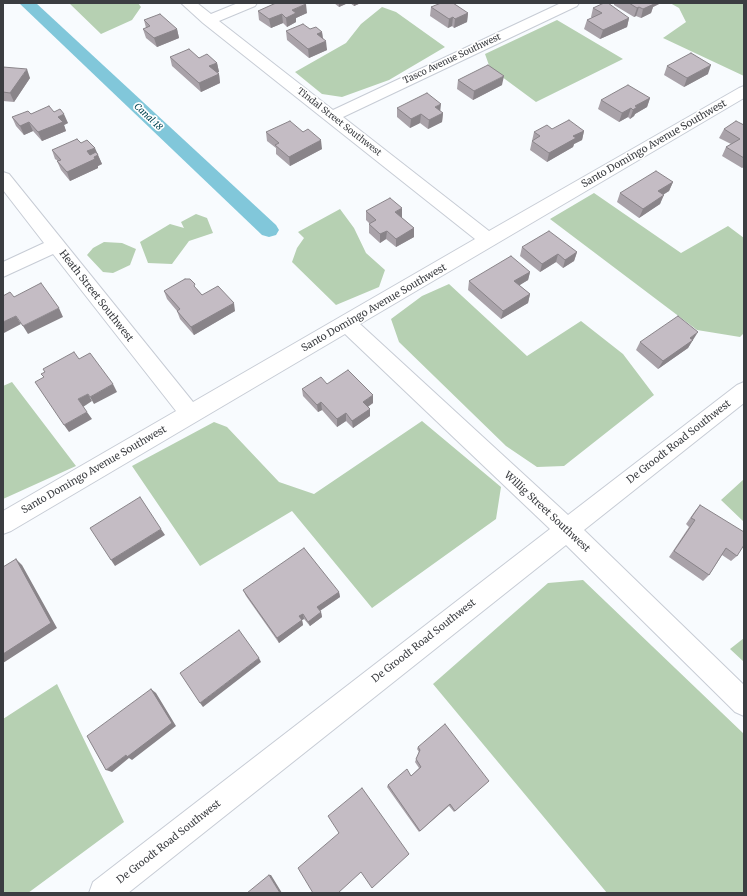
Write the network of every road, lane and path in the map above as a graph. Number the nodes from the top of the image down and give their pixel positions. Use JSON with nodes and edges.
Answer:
{"nodes":[{"id":1,"x":188,"y":3,"type":"edge"},
{"id":2,"x":250,"y":3,"type":"edge"},
{"id":3,"x":572,"y":3,"type":"edge"},
{"id":4,"x":208,"y":20,"type":"junction"},
{"id":5,"x":744,"y":91,"type":"edge"},
{"id":6,"x":333,"y":116,"type":"junction"},
{"id":7,"x":3,"y":178,"type":"edge"},
{"id":8,"x":489,"y":241,"type":"junction"},
{"id":9,"x":56,"y":245,"type":"junction"},
{"id":10,"x":3,"y":270,"type":"edge"},
{"id":11,"x":346,"y":323,"type":"junction"},
{"id":12,"x":744,"y":391,"type":"edge"},
{"id":13,"x":190,"y":414,"type":"junction"},
{"id":14,"x":3,"y":523,"type":"edge"},
{"id":15,"x":566,"y":529,"type":"junction"},
{"id":16,"x":744,"y":703,"type":"edge"},
{"id":17,"x":104,"y":893,"type":"edge"}],
"edges":[{"from":1,"to":4,"type":"street","name":"Tindal Street Southwest"},
{"from":2,"to":4,"type":"street"},
{"from":3,"to":6,"type":"street","name":"Tasco Avenue Southwest"},
{"from":4,"to":6,"type":"street","name":"Tindal Street Southwest"},
{"from":5,"to":8,"type":"street","name":"Santo Domingo Avenue Southwest"},
{"from":6,"to":8,"type":"street","name":"Tindal Street Southwest"},
{"from":7,"to":9,"type":"street","name":"Heath Street Southwest"},
{"from":8,"to":11,"type":"street","name":"Santo Domingo Avenue Southwest"},
{"from":9,"to":10,"type":"street"},
{"from":9,"to":13,"type":"street","name":"Heath Street Southwest"},
{"from":11,"to":13,"type":"street","name":"Santo Domingo Avenue Southwest"},
{"from":11,"to":15,"type":"street","name":"Willig Street Southwest"},
{"from":12,"to":15,"type":"street","name":"De Groodt Road Southwest"},
{"from":13,"to":14,"type":"street","name":"Santo Domingo Avenue Southwest"},
{"from":15,"to":16,"type":"street","name":"Willig Street Southwest"},
{"from":15,"to":17,"type":"street","name":"De Groodt Road Southwest"}]}
